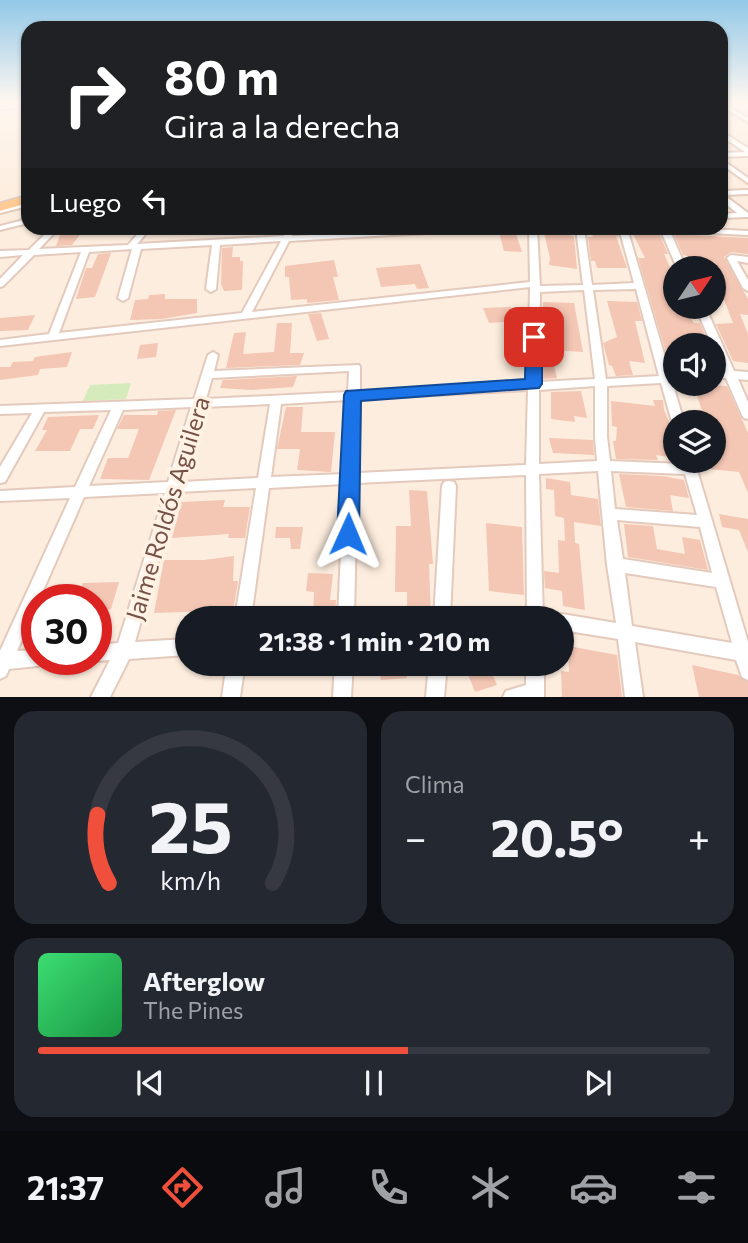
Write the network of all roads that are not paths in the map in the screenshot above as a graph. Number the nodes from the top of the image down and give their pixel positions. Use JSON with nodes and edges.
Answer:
{"nodes":[{"id":1,"x":748,"y":138,"type":"edge"},
{"id":2,"x":730,"y":139,"type":"joint"},
{"id":3,"x":748,"y":153,"type":"edge"},
{"id":4,"x":728,"y":154,"type":"edge"},
{"id":5,"x":728,"y":166,"type":"edge"},
{"id":6,"x":748,"y":181,"type":"edge"},
{"id":7,"x":748,"y":192,"type":"edge"},
{"id":8,"x":21,"y":194,"type":"edge"},
{"id":9,"x":728,"y":194,"type":"edge"},
{"id":10,"x":0,"y":199,"type":"edge"},
{"id":11,"x":728,"y":201,"type":"edge"},
{"id":12,"x":21,"y":204,"type":"edge"},
{"id":13,"x":0,"y":209,"type":"edge"},
{"id":14,"x":746,"y":215,"type":"edge"},
{"id":15,"x":728,"y":216,"type":"edge"},
{"id":16,"x":21,"y":223,"type":"edge"},
{"id":17,"x":0,"y":228,"type":"edge"},
{"id":18,"x":728,"y":232,"type":"edge"},
{"id":19,"x":748,"y":233,"type":"edge"},
{"id":20,"x":48,"y":235,"type":"edge"},
{"id":21,"x":142,"y":235,"type":"edge"},
{"id":22,"x":288,"y":235,"type":"edge"},
{"id":23,"x":352,"y":235,"type":"edge"},
{"id":24,"x":533,"y":235,"type":"edge"},
{"id":25,"x":581,"y":235,"type":"edge"},
{"id":26,"x":625,"y":235,"type":"edge"},
{"id":27,"x":667,"y":235,"type":"edge"},
{"id":28,"x":286,"y":239,"type":"junction"},
{"id":29,"x":216,"y":243,"type":"junction"},
{"id":30,"x":133,"y":247,"type":"junction"},
{"id":31,"x":86,"y":249,"type":"junction"},
{"id":32,"x":31,"y":252,"type":"junction"},
{"id":33,"x":0,"y":254,"type":"edge"},
{"id":34,"x":677,"y":256,"type":"edge"},
{"id":35,"x":748,"y":260,"type":"edge"},
{"id":36,"x":0,"y":284,"type":"edge"},
{"id":37,"x":639,"y":286,"type":"junction"},
{"id":38,"x":535,"y":287,"type":"junction"},
{"id":39,"x":590,"y":287,"type":"junction"},
{"id":40,"x":748,"y":288,"type":"edge"},
{"id":41,"x":211,"y":289,"type":"dead end"},
{"id":42,"x":123,"y":298,"type":"dead end"},
{"id":43,"x":246,"y":315,"type":"junction"},
{"id":44,"x":706,"y":319,"type":"edge"},
{"id":45,"x":53,"y":337,"type":"junction"},
{"id":46,"x":0,"y":342,"type":"edge"},
{"id":47,"x":213,"y":355,"type":"dead end"},
{"id":48,"x":663,"y":370,"type":"edge"},
{"id":49,"x":663,"y":374,"type":"edge"},
{"id":50,"x":726,"y":374,"type":"edge"},
{"id":51,"x":732,"y":374,"type":"junction"},
{"id":52,"x":207,"y":375,"type":"junction"},
{"id":53,"x":748,"y":376,"type":"edge"},
{"id":54,"x":601,"y":382,"type":"junction"},
{"id":55,"x":533,"y":384,"type":"junction"},
{"id":56,"x":353,"y":395,"type":"junction"},
{"id":57,"x":276,"y":400,"type":"junction"},
{"id":58,"x":199,"y":402,"type":"junction"},
{"id":59,"x":119,"y":405,"type":"junction"},
{"id":60,"x":40,"y":409,"type":"junction"},
{"id":61,"x":0,"y":410,"type":"edge"},
{"id":62,"x":748,"y":415,"type":"edge"},
{"id":63,"x":663,"y":465,"type":"edge"},
{"id":64,"x":603,"y":466,"type":"junction"},
{"id":65,"x":531,"y":469,"type":"junction"},
{"id":66,"x":692,"y":473,"type":"edge"},
{"id":67,"x":0,"y":478,"type":"edge"},
{"id":68,"x":349,"y":478,"type":"junction"},
{"id":69,"x":263,"y":483,"type":"junction"},
{"id":70,"x":449,"y":486,"type":"dead end"},
{"id":71,"x":174,"y":488,"type":"junction"},
{"id":72,"x":79,"y":492,"type":"junction"},
{"id":73,"x":0,"y":496,"type":"edge"},
{"id":74,"x":609,"y":514,"type":"junction"},
{"id":75,"x":706,"y":522,"type":"junction"},
{"id":76,"x":615,"y":565,"type":"junction"},
{"id":77,"x":723,"y":580,"type":"junction"},
{"id":78,"x":245,"y":606,"type":"edge"},
{"id":79,"x":346,"y":606,"type":"edge"},
{"id":80,"x":443,"y":606,"type":"edge"},
{"id":81,"x":535,"y":606,"type":"edge"},
{"id":82,"x":574,"y":624,"type":"edge"},
{"id":83,"x":625,"y":631,"type":"junction"},
{"id":84,"x":175,"y":648,"type":"edge"},
{"id":85,"x":124,"y":651,"type":"junction"},
{"id":86,"x":112,"y":652,"type":"edge"},
{"id":87,"x":21,"y":661,"type":"edge"},
{"id":88,"x":2,"y":664,"type":"edge"},
{"id":89,"x":747,"y":664,"type":"edge"},
{"id":90,"x":234,"y":676,"type":"edge"},
{"id":91,"x":343,"y":676,"type":"edge"},
{"id":92,"x":437,"y":676,"type":"edge"},
{"id":93,"x":535,"y":676,"type":"edge"},
{"id":94,"x":535,"y":694,"type":"edge"},
{"id":95,"x":100,"y":697,"type":"edge"},
{"id":96,"x":231,"y":697,"type":"edge"},
{"id":97,"x":342,"y":697,"type":"edge"},
{"id":98,"x":435,"y":697,"type":"edge"},
{"id":99,"x":512,"y":697,"type":"edge"},
{"id":100,"x":634,"y":697,"type":"edge"}],
"edges":[{"from":1,"to":2,"type":"street"},
{"from":2,"to":3,"type":"street"},
{"from":3,"to":4,"type":"street"},
{"from":5,"to":6,"type":"street"},
{"from":7,"to":9,"type":"street"},
{"from":8,"to":10,"type":"main road"},
{"from":11,"to":14,"type":"street"},
{"from":12,"to":13,"type":"main road"},
{"from":14,"to":15,"type":"street"},
{"from":16,"to":17,"type":"street"},
{"from":18,"to":19,"type":"street"},
{"from":20,"to":32,"type":"street"},
{"from":21,"to":30,"type":"street"},
{"from":22,"to":28,"type":"street"},
{"from":23,"to":28,"type":"street"},
{"from":24,"to":38,"type":"street"},
{"from":25,"to":39,"type":"street"},
{"from":26,"to":37,"type":"street"},
{"from":27,"to":34,"type":"street"},
{"from":28,"to":29,"type":"street"},
{"from":28,"to":43,"type":"street"},
{"from":29,"to":30,"type":"street"},
{"from":29,"to":41,"type":"street"},
{"from":30,"to":31,"type":"street"},
{"from":30,"to":42,"type":"street"},
{"from":31,"to":32,"type":"street"},
{"from":31,"to":45,"type":"street"},
{"from":32,"to":33,"type":"street"},
{"from":32,"to":36,"type":"street"},
{"from":35,"to":40,"type":"street"},
{"from":37,"to":39,"type":"street"},
{"from":37,"to":48,"type":"street"},
{"from":38,"to":39,"type":"street"},
{"from":38,"to":43,"type":"street"},
{"from":38,"to":55,"type":"street"},
{"from":39,"to":54,"type":"street"},
{"from":43,"to":45,"type":"street"},
{"from":44,"to":51,"type":"street"},
{"from":45,"to":46,"type":"street"},
{"from":47,"to":52,"type":"street","name":"Jaime Roldós Aguilera"},
{"from":49,"to":54,"type":"street"},
{"from":50,"to":51,"type":"street"},
{"from":51,"to":53,"type":"street"},
{"from":51,"to":62,"type":"street"},
{"from":52,"to":56,"type":"street"},
{"from":52,"to":58,"type":"street","name":"Jaime Roldós Aguilera"},
{"from":54,"to":55,"type":"street"},
{"from":54,"to":64,"type":"street"},
{"from":55,"to":56,"type":"street"},
{"from":55,"to":65,"type":"street"},
{"from":56,"to":57,"type":"street"},
{"from":56,"to":68,"type":"street"},
{"from":57,"to":58,"type":"street"},
{"from":57,"to":69,"type":"street"},
{"from":58,"to":59,"type":"street"},
{"from":58,"to":71,"type":"street","name":"Jaime Roldós Aguilera"},
{"from":59,"to":60,"type":"street"},
{"from":59,"to":72,"type":"street"},
{"from":60,"to":61,"type":"street"},
{"from":60,"to":67,"type":"street"},
{"from":63,"to":64,"type":"street"},
{"from":64,"to":65,"type":"street"},
{"from":64,"to":74,"type":"street"},
{"from":65,"to":68,"type":"street"},
{"from":65,"to":81,"type":"street"},
{"from":66,"to":75,"type":"street"},
{"from":68,"to":69,"type":"street"},
{"from":68,"to":79,"type":"street"},
{"from":69,"to":71,"type":"street"},
{"from":69,"to":78,"type":"street"},
{"from":70,"to":80,"type":"street"},
{"from":71,"to":72,"type":"street"},
{"from":71,"to":85,"type":"street","name":"Jaime Roldós Aguilera"},
{"from":72,"to":73,"type":"street"},
{"from":72,"to":88,"type":"street"},
{"from":74,"to":75,"type":"street"},
{"from":74,"to":76,"type":"street"},
{"from":75,"to":77,"type":"street"},
{"from":76,"to":77,"type":"street"},
{"from":76,"to":83,"type":"street"},
{"from":77,"to":89,"type":"street"},
{"from":82,"to":83,"type":"street"},
{"from":83,"to":89,"type":"street"},
{"from":83,"to":100,"type":"street"},
{"from":84,"to":85,"type":"street"},
{"from":85,"to":86,"type":"street"},
{"from":85,"to":95,"type":"street","name":"Jaime Roldós Aguilera"},
{"from":87,"to":88,"type":"street"},
{"from":90,"to":96,"type":"street"},
{"from":91,"to":97,"type":"street"},
{"from":92,"to":98,"type":"street"},
{"from":93,"to":94,"type":"street"},
{"from":94,"to":99,"type":"street"}]}
